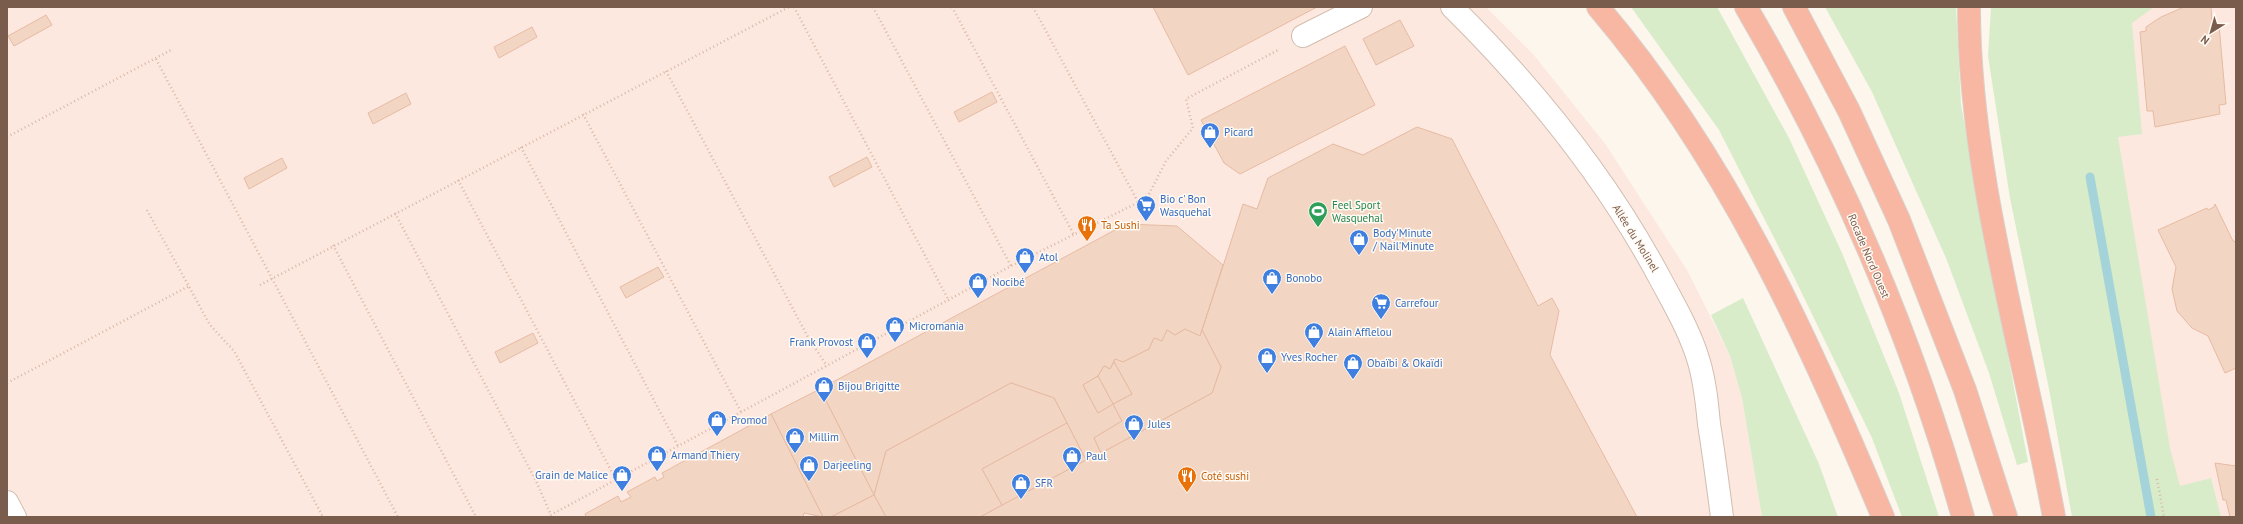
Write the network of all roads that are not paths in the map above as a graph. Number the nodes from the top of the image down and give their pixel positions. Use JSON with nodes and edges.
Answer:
{"nodes":[{"id":1,"x":1360,"y":7,"type":"edge"},
{"id":2,"x":1452,"y":7,"type":"edge"},
{"id":3,"x":1598,"y":7,"type":"edge"},
{"id":4,"x":1746,"y":7,"type":"edge"},
{"id":5,"x":1794,"y":7,"type":"edge"},
{"id":6,"x":1969,"y":7,"type":"edge"},
{"id":7,"x":1303,"y":36,"type":"road end"},
{"id":8,"x":7,"y":502,"type":"edge"},
{"id":9,"x":15,"y":517,"type":"edge"},
{"id":10,"x":1722,"y":517,"type":"edge"},
{"id":11,"x":1883,"y":517,"type":"edge"},
{"id":12,"x":1963,"y":517,"type":"edge"},
{"id":13,"x":2006,"y":517,"type":"edge"},
{"id":14,"x":2054,"y":517,"type":"edge"}],
"edges":[{"from":1,"to":7,"type":"street"},
{"from":2,"to":10,"type":"street","name":"Allée du Molinel"},
{"from":3,"to":11,"type":"highway"},
{"from":4,"to":12,"type":"highway","name":"Rocade Nord Ouest"},
{"from":5,"to":13,"type":"highway"},
{"from":6,"to":14,"type":"highway"},
{"from":8,"to":9,"type":"street"}]}
